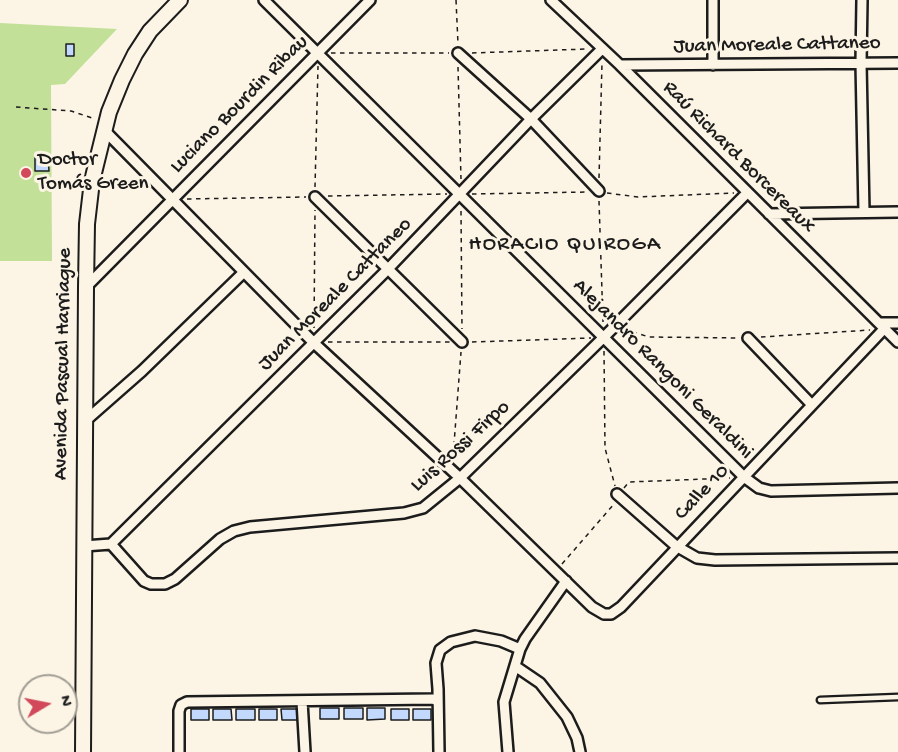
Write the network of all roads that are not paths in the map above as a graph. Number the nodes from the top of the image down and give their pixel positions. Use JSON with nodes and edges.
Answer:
{"nodes":[{"id":1,"x":180,"y":0,"type":"edge"},
{"id":2,"x":264,"y":0,"type":"edge"},
{"id":3,"x":370,"y":0,"type":"edge"},
{"id":4,"x":551,"y":0,"type":"edge"},
{"id":5,"x":712,"y":0,"type":"edge"},
{"id":6,"x":862,"y":0,"type":"edge"},
{"id":7,"x":602,"y":49,"type":"junction"},
{"id":8,"x":318,"y":52,"type":"junction"},
{"id":9,"x":458,"y":53,"type":"road end"},
{"id":10,"x":861,"y":63,"type":"junction"},
{"id":11,"x":898,"y":63,"type":"edge"},
{"id":12,"x":620,"y":65,"type":"junction"},
{"id":13,"x":713,"y":65,"type":"junction"},
{"id":14,"x":531,"y":119,"type":"junction"},
{"id":15,"x":105,"y":129,"type":"junction"},
{"id":16,"x":599,"y":191,"type":"road end"},
{"id":17,"x":747,"y":193,"type":"junction"},
{"id":18,"x":461,"y":194,"type":"junction"},
{"id":19,"x":315,"y":197,"type":"road end"},
{"id":20,"x":172,"y":200,"type":"junction"},
{"id":21,"x":864,"y":212,"type":"junction"},
{"id":22,"x":898,"y":212,"type":"edge"},
{"id":23,"x":769,"y":214,"type":"junction"},
{"id":24,"x":388,"y":269,"type":"junction"},
{"id":25,"x":243,"y":273,"type":"junction"},
{"id":26,"x":86,"y":287,"type":"junction"},
{"id":27,"x":898,"y":323,"type":"edge"},
{"id":28,"x":882,"y":326,"type":"junction"},
{"id":29,"x":603,"y":338,"type":"junction"},
{"id":30,"x":748,"y":338,"type":"road end"},
{"id":31,"x":462,"y":342,"type":"road end"},
{"id":32,"x":898,"y":342,"type":"edge"},
{"id":33,"x":314,"y":343,"type":"junction"},
{"id":34,"x":812,"y":405,"type":"junction"},
{"id":35,"x":84,"y":422,"type":"junction"},
{"id":36,"x":744,"y":477,"type":"junction"},
{"id":37,"x":460,"y":478,"type":"junction"},
{"id":38,"x":898,"y":488,"type":"edge"},
{"id":39,"x":617,"y":494,"type":"road end"},
{"id":40,"x":111,"y":544,"type":"junction"},
{"id":41,"x":84,"y":546,"type":"junction"},
{"id":42,"x":676,"y":546,"type":"junction"},
{"id":43,"x":898,"y":558,"type":"edge"},
{"id":44,"x":566,"y":581,"type":"junction"},
{"id":45,"x":520,"y":649,"type":"junction"},
{"id":46,"x":515,"y":666,"type":"junction"},
{"id":47,"x":898,"y":698,"type":"edge"},
{"id":48,"x":820,"y":700,"type":"dead end"},
{"id":49,"x":302,"y":701,"type":"junction"},
{"id":50,"x":437,"y":701,"type":"junction"},
{"id":51,"x":82,"y":752,"type":"edge"},
{"id":52,"x":179,"y":752,"type":"edge"},
{"id":53,"x":305,"y":752,"type":"edge"},
{"id":54,"x":439,"y":752,"type":"edge"},
{"id":55,"x":508,"y":752,"type":"edge"},
{"id":56,"x":580,"y":752,"type":"edge"}],
"edges":[{"from":1,"to":15,"type":"street","name":"Avenida Pascual Harriague"},
{"from":2,"to":8,"type":"street","name":"Alejandro Rangoni Geraldini"},
{"from":3,"to":8,"type":"street","name":"Luciano Bourdin Ribau"},
{"from":4,"to":7,"type":"street","name":"Raú Richard Borcereaux"},
{"from":5,"to":13,"type":"street"},
{"from":6,"to":10,"type":"street"},
{"from":7,"to":12,"type":"street","name":"Raú Richard Borcereaux"},
{"from":7,"to":14,"type":"street","name":"Juan Moreale Cattaneo"},
{"from":8,"to":18,"type":"street","name":"Alejandro Rangoni Geraldini"},
{"from":8,"to":20,"type":"street","name":"Luciano Bourdin Ribau"},
{"from":9,"to":14,"type":"street"},
{"from":10,"to":11,"type":"street","name":"Juan Moreale Cattaneo"},
{"from":10,"to":13,"type":"street","name":"Juan Moreale Cattaneo"},
{"from":10,"to":21,"type":"street"},
{"from":12,"to":13,"type":"street","name":"Juan Moreale Cattaneo"},
{"from":12,"to":17,"type":"street","name":"Raú Richard Borcereaux"},
{"from":14,"to":16,"type":"street"},
{"from":14,"to":18,"type":"street","name":"Juan Moreale Cattaneo"},
{"from":15,"to":20,"type":"street"},
{"from":15,"to":26,"type":"street","name":"Avenida Pascual Harriague"},
{"from":17,"to":23,"type":"street","name":"Raú Richard Borcereaux"},
{"from":17,"to":29,"type":"street","name":"Luis Rossi Firpo"},
{"from":18,"to":24,"type":"street","name":"Juan Moreale Cattaneo"},
{"from":18,"to":29,"type":"street","name":"Alejandro Rangoni Geraldini"},
{"from":19,"to":24,"type":"street"},
{"from":20,"to":25,"type":"street"},
{"from":20,"to":26,"type":"street","name":"Luciano Bourdin Ribau"},
{"from":21,"to":22,"type":"street"},
{"from":21,"to":23,"type":"street"},
{"from":23,"to":28,"type":"street","name":"Raú Richard Borcereaux"},
{"from":24,"to":31,"type":"street"},
{"from":24,"to":33,"type":"street","name":"Juan Moreale Cattaneo"},
{"from":25,"to":33,"type":"street"},
{"from":25,"to":35,"type":"street"},
{"from":26,"to":35,"type":"street","name":"Avenida Pascual Harriague"},
{"from":27,"to":28,"type":"street"},
{"from":28,"to":32,"type":"street","name":"Raú Richard Borcereaux"},
{"from":28,"to":34,"type":"street","name":"Calle 10"},
{"from":29,"to":36,"type":"street","name":"Alejandro Rangoni Geraldini"},
{"from":29,"to":37,"type":"street","name":"Luis Rossi Firpo"},
{"from":30,"to":34,"type":"street"},
{"from":33,"to":37,"type":"street"},
{"from":33,"to":40,"type":"street","name":"Juan Moreale Cattaneo"},
{"from":34,"to":36,"type":"street","name":"Calle 10"},
{"from":35,"to":41,"type":"street","name":"Avenida Pascual Harriague"},
{"from":36,"to":38,"type":"street","name":"Alejandro Rangoni Geraldini"},
{"from":36,"to":42,"type":"street","name":"Calle 10"},
{"from":37,"to":40,"type":"street","name":"Luis Rossi Firpo"},
{"from":37,"to":44,"type":"street"},
{"from":39,"to":42,"type":"street"},
{"from":40,"to":41,"type":"street"},
{"from":41,"to":51,"type":"street","name":"Avenida Pascual Harriague"},
{"from":42,"to":43,"type":"street"},
{"from":42,"to":44,"type":"street","name":"Calle 10"},
{"from":44,"to":45,"type":"street"},
{"from":45,"to":46,"type":"street"},
{"from":45,"to":50,"type":"street"},
{"from":46,"to":55,"type":"street"},
{"from":46,"to":56,"type":"street"},
{"from":47,"to":48,"type":"lane"},
{"from":49,"to":50,"type":"street"},
{"from":49,"to":52,"type":"street"},
{"from":49,"to":53,"type":"street"},
{"from":50,"to":54,"type":"street"}]}
